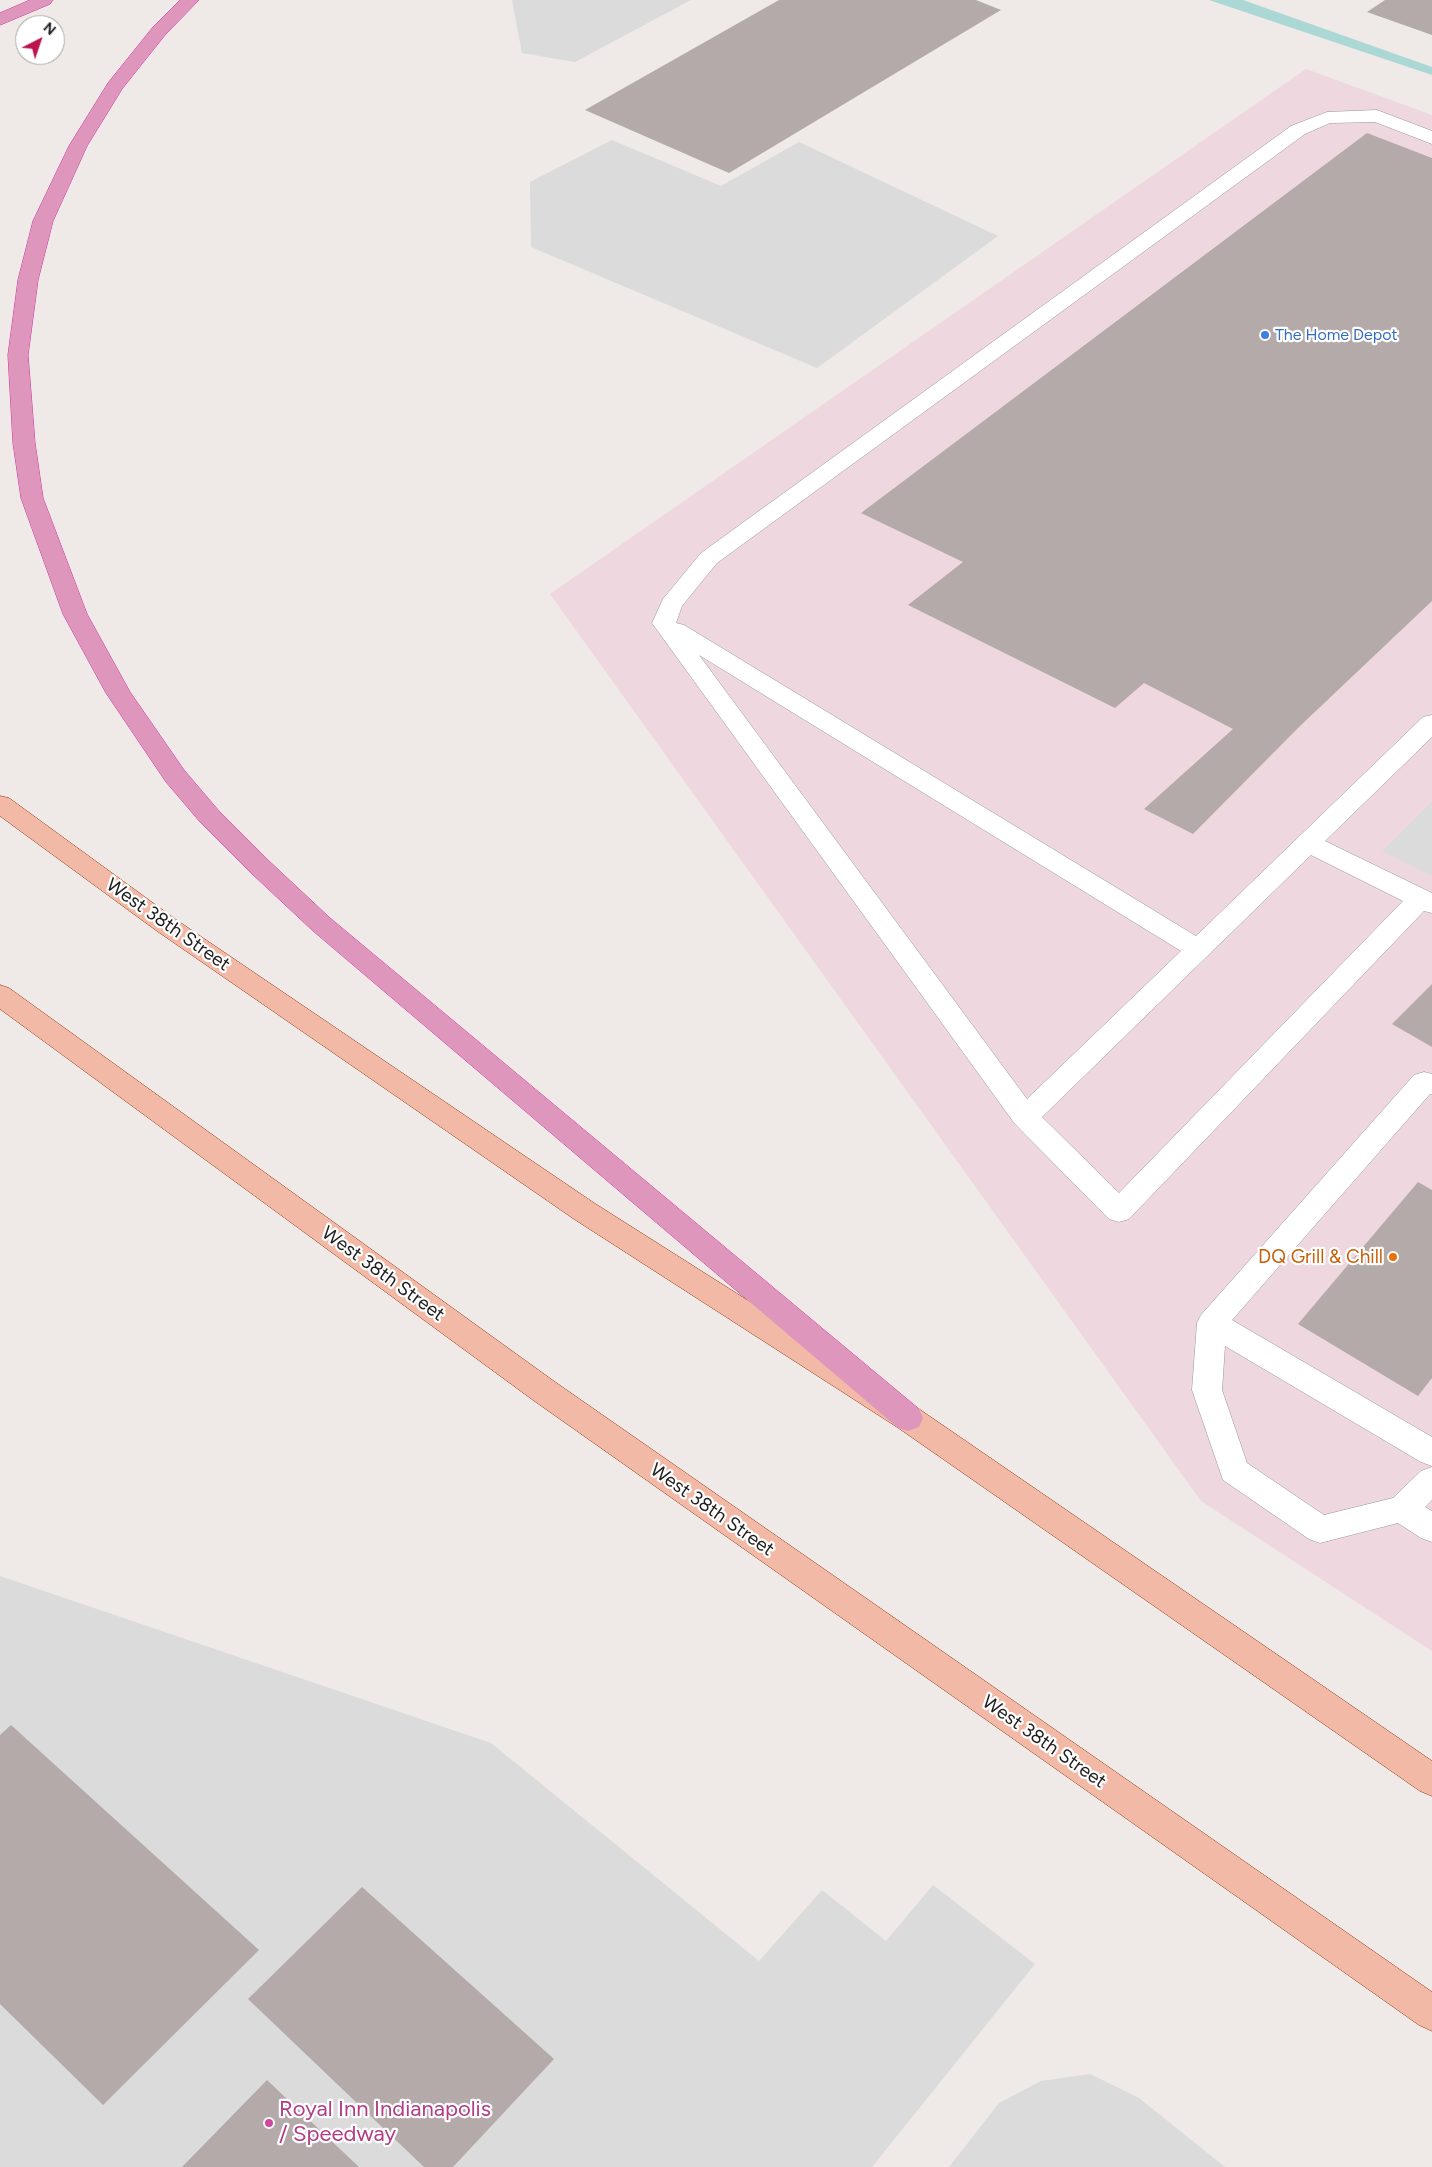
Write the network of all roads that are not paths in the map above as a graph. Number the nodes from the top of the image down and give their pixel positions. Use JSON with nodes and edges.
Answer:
{"nodes":[{"id":1,"x":44,"y":0,"type":"edge"},
{"id":2,"x":190,"y":0,"type":"edge"},
{"id":3,"x":0,"y":20,"type":"edge"},
{"id":4,"x":1432,"y":138,"type":"edge"},
{"id":5,"x":664,"y":623,"type":"junction"},
{"id":6,"x":1432,"y":723,"type":"edge"},
{"id":7,"x":0,"y":804,"type":"edge"},
{"id":8,"x":1308,"y":843,"type":"junction"},
{"id":9,"x":1426,"y":901,"type":"edge"},
{"id":10,"x":1198,"y":949,"type":"junction"},
{"id":11,"x":0,"y":996,"type":"edge"},
{"id":12,"x":1432,"y":1084,"type":"edge"},
{"id":13,"x":1025,"y":1117,"type":"junction"},
{"id":14,"x":1212,"y":1323,"type":"junction"},
{"id":15,"x":908,"y":1418,"type":"junction"},
{"id":16,"x":1432,"y":1453,"type":"edge"},
{"id":17,"x":1432,"y":1480,"type":"edge"},
{"id":18,"x":1402,"y":1509,"type":"junction"},
{"id":19,"x":1432,"y":1528,"type":"edge"},
{"id":20,"x":1432,"y":1780,"type":"edge"},
{"id":21,"x":1432,"y":2014,"type":"edge"}],
"edges":[{"from":1,"to":3,"type":"highway"},
{"from":2,"to":15,"type":"highway"},
{"from":4,"to":5,"type":"lane"},
{"from":5,"to":10,"type":"lane"},
{"from":5,"to":13,"type":"lane"},
{"from":6,"to":8,"type":"lane"},
{"from":7,"to":15,"type":"main road","name":"West 38th Street"},
{"from":8,"to":9,"type":"lane"},
{"from":8,"to":10,"type":"lane"},
{"from":9,"to":13,"type":"lane"},
{"from":10,"to":13,"type":"lane"},
{"from":11,"to":21,"type":"main road","name":"West 38th Street"},
{"from":12,"to":14,"type":"lane"},
{"from":14,"to":16,"type":"lane"},
{"from":14,"to":18,"type":"lane"},
{"from":15,"to":20,"type":"main road","name":"West 38th Street"},
{"from":17,"to":18,"type":"lane"},
{"from":18,"to":19,"type":"lane"}]}
